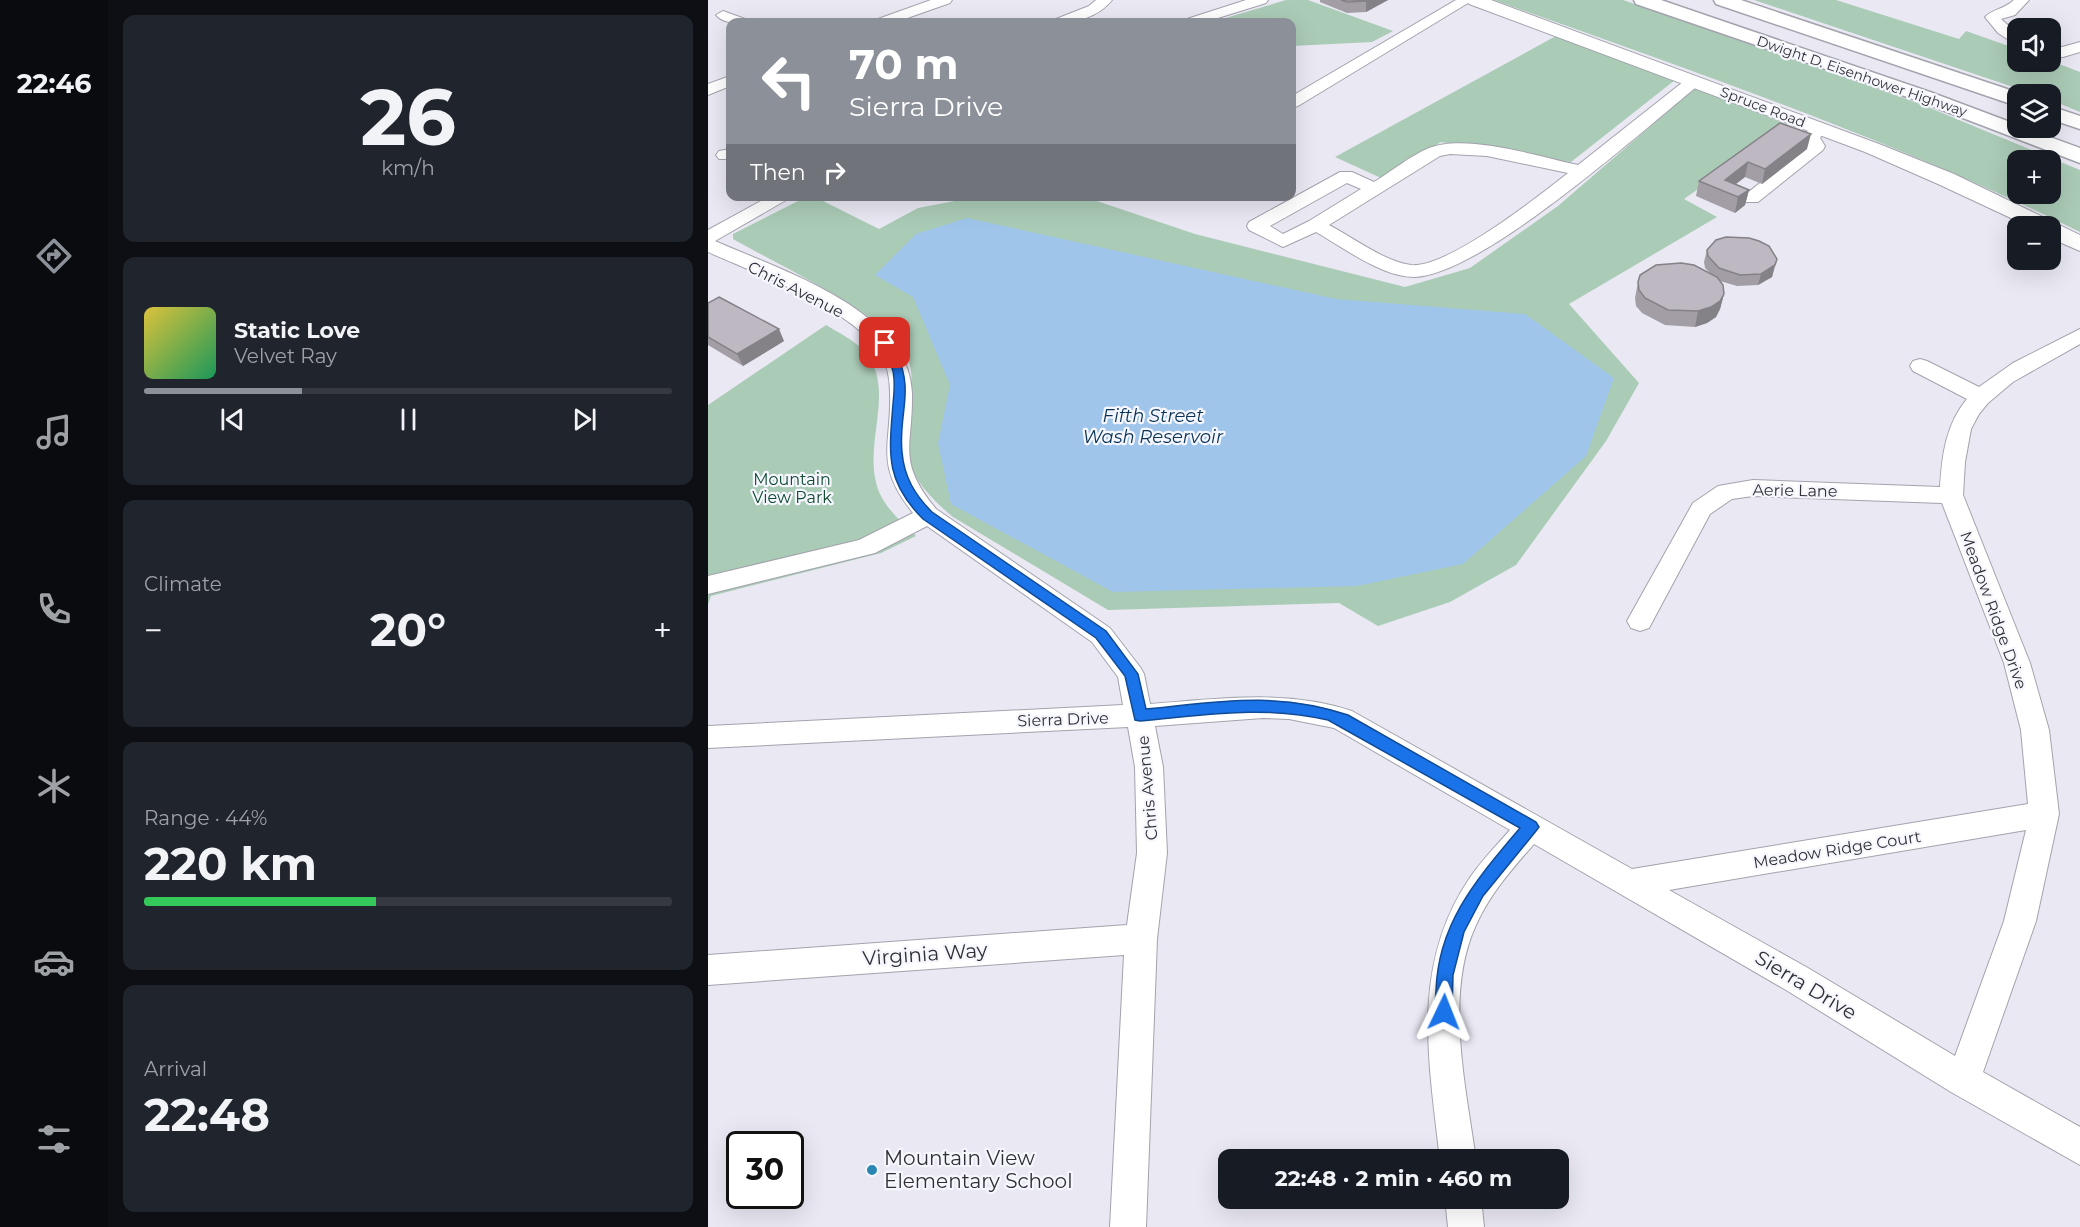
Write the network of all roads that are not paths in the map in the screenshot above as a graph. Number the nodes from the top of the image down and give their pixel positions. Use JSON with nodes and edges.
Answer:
{"nodes":[{"id":1,"x":945,"y":0,"type":"edge"},
{"id":2,"x":1105,"y":0,"type":"edge"},
{"id":3,"x":1262,"y":0,"type":"edge"},
{"id":4,"x":1466,"y":0,"type":"edge"},
{"id":5,"x":1475,"y":0,"type":"edge"},
{"id":6,"x":1643,"y":0,"type":"edge"},
{"id":7,"x":1723,"y":0,"type":"edge"},
{"id":8,"x":2022,"y":0,"type":"edge"},
{"id":9,"x":723,"y":15,"type":"dead end"},
{"id":10,"x":730,"y":18,"type":"edge"},
{"id":11,"x":896,"y":18,"type":"edge"},
{"id":12,"x":1071,"y":18,"type":"edge"},
{"id":13,"x":1205,"y":18,"type":"edge"},
{"id":14,"x":2007,"y":33,"type":"edge"},
{"id":15,"x":2080,"y":47,"type":"edge"},
{"id":16,"x":2061,"y":52,"type":"edge"},
{"id":17,"x":1694,"y":81,"type":"junction"},
{"id":18,"x":726,"y":83,"type":"edge"},
{"id":19,"x":708,"y":90,"type":"edge"},
{"id":20,"x":2007,"y":96,"type":"edge"},
{"id":21,"x":1296,"y":101,"type":"edge"},
{"id":22,"x":2061,"y":116,"type":"edge"},
{"id":23,"x":2080,"y":123,"type":"edge"},
{"id":24,"x":1818,"y":128,"type":"junction"},
{"id":25,"x":2080,"y":156,"type":"edge"},
{"id":26,"x":1581,"y":171,"type":"junction"},
{"id":27,"x":1375,"y":189,"type":"junction"},
{"id":28,"x":1752,"y":198,"type":"dead end"},
{"id":29,"x":775,"y":201,"type":"edge"},
{"id":30,"x":2024,"y":216,"type":"edge"},
{"id":31,"x":1316,"y":225,"type":"junction"},
{"id":32,"x":2061,"y":234,"type":"edge"},
{"id":33,"x":708,"y":237,"type":"edge"},
{"id":34,"x":2080,"y":243,"type":"edge"},
{"id":35,"x":708,"y":245,"type":"edge"},
{"id":36,"x":2080,"y":335,"type":"edge"},
{"id":37,"x":1920,"y":366,"type":"dead end"},
{"id":38,"x":1981,"y":397,"type":"junction"},
{"id":39,"x":1951,"y":495,"type":"junction"},
{"id":40,"x":928,"y":515,"type":"junction"},
{"id":41,"x":708,"y":585,"type":"edge"},
{"id":42,"x":1640,"y":621,"type":"dead end"},
{"id":43,"x":1140,"y":715,"type":"junction"},
{"id":44,"x":708,"y":737,"type":"edge"},
{"id":45,"x":2044,"y":814,"type":"junction"},
{"id":46,"x":1531,"y":827,"type":"junction"},
{"id":47,"x":1629,"y":883,"type":"junction"},
{"id":48,"x":1141,"y":939,"type":"junction"},
{"id":49,"x":708,"y":970,"type":"edge"},
{"id":50,"x":1963,"y":1080,"type":"junction"},
{"id":51,"x":2080,"y":1147,"type":"edge"},
{"id":52,"x":1457,"y":1149,"type":"edge"},
{"id":53,"x":1464,"y":1209,"type":"edge"},
{"id":54,"x":1128,"y":1227,"type":"edge"},
{"id":55,"x":1466,"y":1227,"type":"edge"}],
"edges":[{"from":1,"to":11,"type":"street"},
{"from":2,"to":12,"type":"street"},
{"from":3,"to":13,"type":"street"},
{"from":4,"to":21,"type":"street"},
{"from":5,"to":17,"type":"main road","name":"Spruce Road"},
{"from":6,"to":25,"type":"highway","name":"Dwight D. Eisenhower Highway"},
{"from":7,"to":20,"type":"highway","name":"Dwight D. Eisenhower Highway"},
{"from":8,"to":14,"type":"street"},
{"from":9,"to":10,"type":"street"},
{"from":15,"to":16,"type":"street"},
{"from":17,"to":24,"type":"main road","name":"Spruce Road"},
{"from":17,"to":26,"type":"street"},
{"from":18,"to":19,"type":"street"},
{"from":22,"to":23,"type":"highway"},
{"from":24,"to":28,"type":"street"},
{"from":24,"to":30,"type":"main road","name":"Spruce Road"},
{"from":26,"to":27,"type":"street"},
{"from":26,"to":31,"type":"street"},
{"from":27,"to":31,"type":"street"},
{"from":27,"to":31,"type":"street"},
{"from":29,"to":33,"type":"street"},
{"from":32,"to":34,"type":"main road"},
{"from":35,"to":40,"type":"street","name":"Chris Avenue"},
{"from":36,"to":38,"type":"street","name":"Meadow Ridge Drive"},
{"from":37,"to":38,"type":"street"},
{"from":38,"to":39,"type":"street","name":"Meadow Ridge Drive"},
{"from":39,"to":42,"type":"street","name":"Aerie Lane"},
{"from":39,"to":45,"type":"street","name":"Meadow Ridge Drive"},
{"from":40,"to":41,"type":"street"},
{"from":40,"to":43,"type":"street","name":"Chris Avenue"},
{"from":43,"to":44,"type":"street","name":"Sierra Drive"},
{"from":43,"to":46,"type":"street","name":"Sierra Drive"},
{"from":43,"to":48,"type":"street","name":"Chris Avenue"},
{"from":45,"to":47,"type":"street","name":"Meadow Ridge Court"},
{"from":45,"to":50,"type":"street","name":"Meadow Ridge Drive"},
{"from":46,"to":47,"type":"street","name":"Sierra Drive"},
{"from":46,"to":52,"type":"street"},
{"from":47,"to":50,"type":"street","name":"Sierra Drive"},
{"from":48,"to":49,"type":"street","name":"Virginia Way"},
{"from":48,"to":54,"type":"street","name":"Chris Avenue"},
{"from":50,"to":51,"type":"street","name":"Sierra Drive"},
{"from":53,"to":55,"type":"street"}]}
